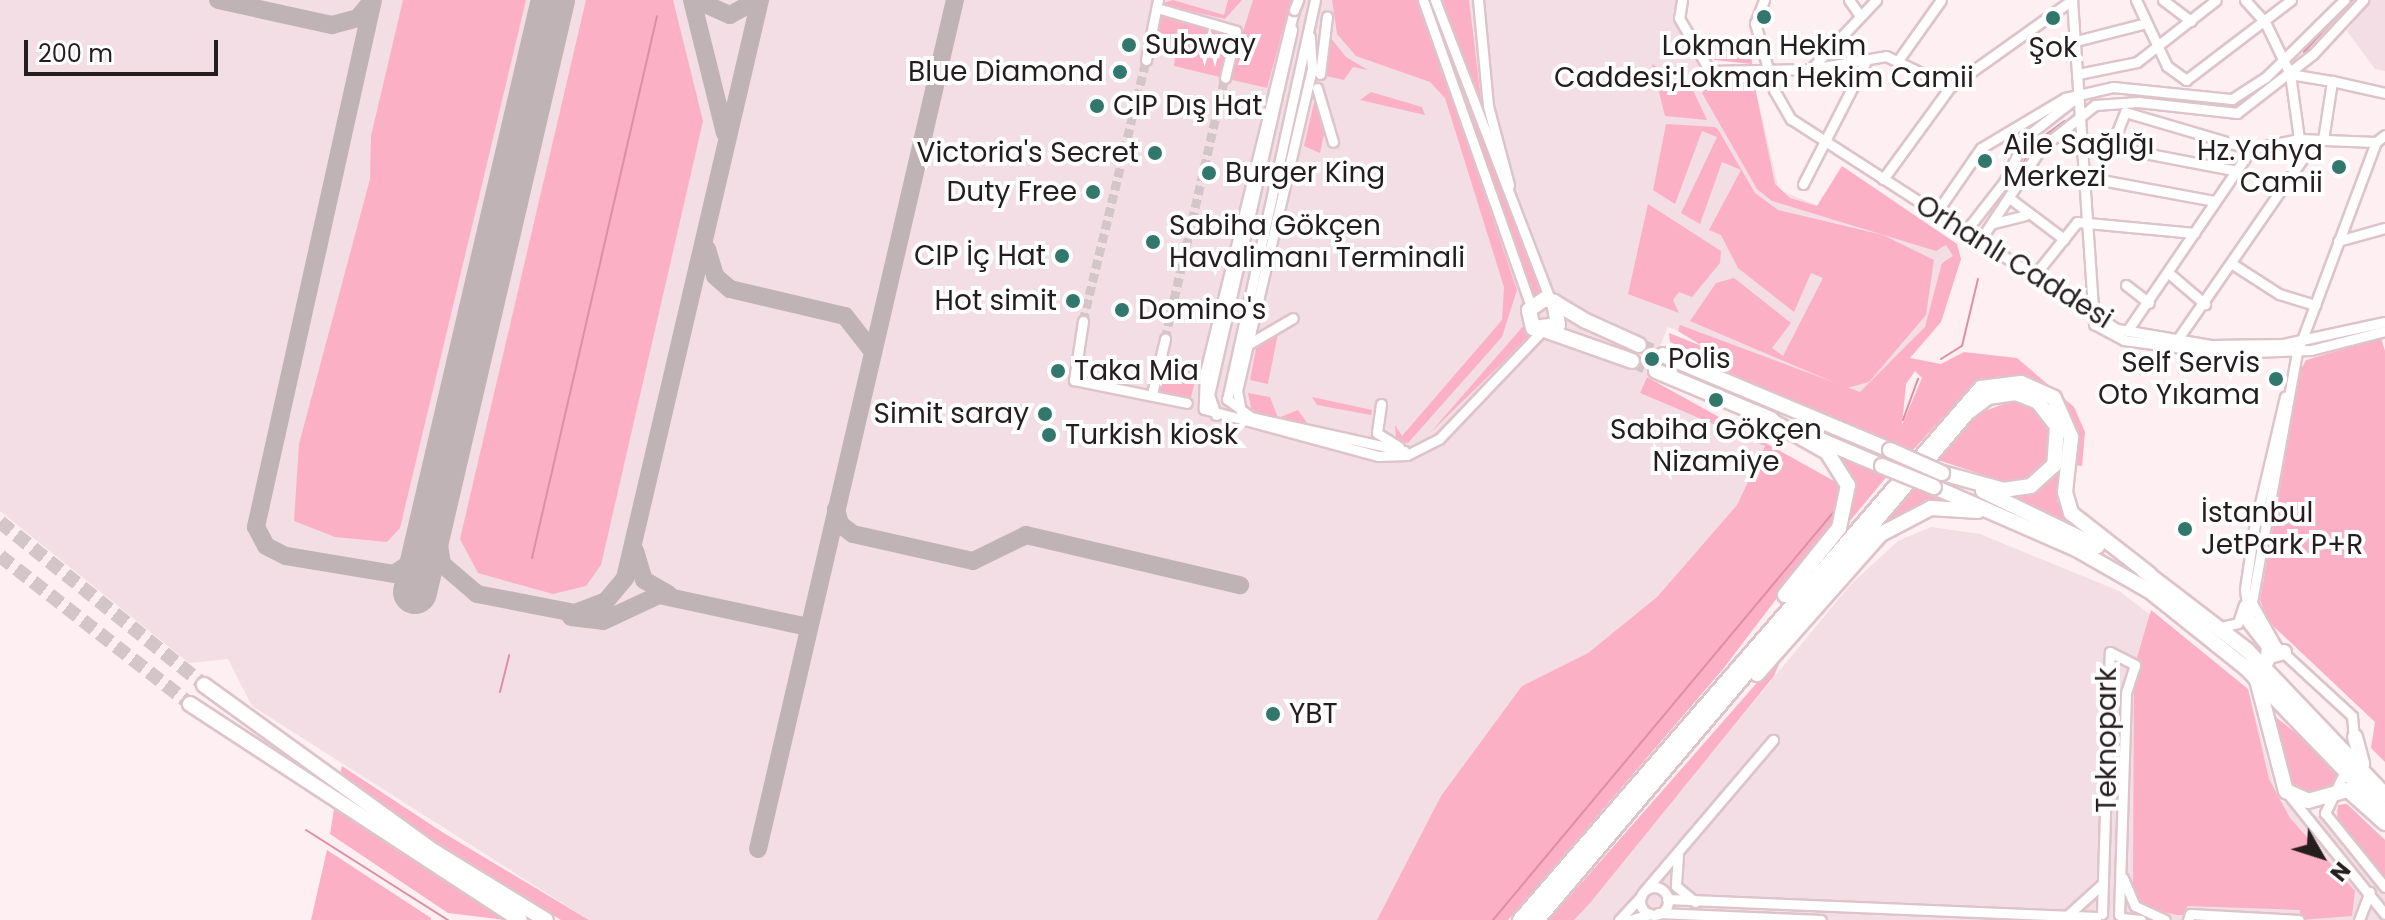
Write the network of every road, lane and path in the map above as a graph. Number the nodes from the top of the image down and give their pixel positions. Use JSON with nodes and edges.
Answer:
{"nodes":[{"id":1,"x":1315,"y":0,"type":"edge"},
{"id":2,"x":1423,"y":0,"type":"edge"},
{"id":3,"x":1435,"y":0,"type":"edge"},
{"id":4,"x":1475,"y":0,"type":"edge"},
{"id":5,"x":1682,"y":0,"type":"edge"},
{"id":6,"x":1764,"y":0,"type":"edge"},
{"id":7,"x":1849,"y":0,"type":"edge"},
{"id":8,"x":1876,"y":0,"type":"edge"},
{"id":9,"x":1941,"y":0,"type":"edge"},
{"id":10,"x":2072,"y":0,"type":"edge"},
{"id":11,"x":2136,"y":0,"type":"edge"},
{"id":12,"x":2163,"y":0,"type":"edge"},
{"id":13,"x":2216,"y":0,"type":"edge"},
{"id":14,"x":2245,"y":0,"type":"edge"},
{"id":15,"x":2291,"y":0,"type":"edge"},
{"id":16,"x":2344,"y":0,"type":"edge"},
{"id":17,"x":2363,"y":0,"type":"edge"},
{"id":18,"x":1157,"y":4,"type":"edge"},
{"id":19,"x":1296,"y":5,"type":"edge"},
{"id":20,"x":1858,"y":13,"type":"junction"},
{"id":21,"x":1327,"y":16,"type":"dead end"},
{"id":22,"x":2191,"y":21,"type":"junction"},
{"id":23,"x":2265,"y":22,"type":"junction"},
{"id":24,"x":2146,"y":23,"type":"junction"},
{"id":25,"x":1309,"y":28,"type":"junction"},
{"id":26,"x":2076,"y":41,"type":"junction"},
{"id":27,"x":2157,"y":50,"type":"junction"},
{"id":28,"x":1899,"y":59,"type":"junction"},
{"id":29,"x":1146,"y":60,"type":"tunnel mouth"},
{"id":30,"x":2284,"y":60,"type":"junction"},
{"id":31,"x":1866,"y":61,"type":"junction"},
{"id":32,"x":1811,"y":69,"type":"junction"},
{"id":33,"x":1769,"y":72,"type":"junction"},
{"id":34,"x":1320,"y":74,"type":"dead end"},
{"id":35,"x":2078,"y":74,"type":"junction"},
{"id":36,"x":2290,"y":74,"type":"junction"},
{"id":37,"x":1225,"y":78,"type":"tunnel mouth"},
{"id":38,"x":2332,"y":81,"type":"junction"},
{"id":39,"x":1950,"y":87,"type":"junction"},
{"id":40,"x":1317,"y":88,"type":"dead end"},
{"id":41,"x":2385,"y":93,"type":"edge"},
{"id":42,"x":2079,"y":94,"type":"junction"},
{"id":43,"x":2082,"y":117,"type":"junction"},
{"id":44,"x":2385,"y":135,"type":"edge"},
{"id":45,"x":2299,"y":139,"type":"junction"},
{"id":46,"x":2319,"y":140,"type":"junction"},
{"id":47,"x":2082,"y":141,"type":"junction"},
{"id":48,"x":1333,"y":142,"type":"dead end"},
{"id":49,"x":2113,"y":142,"type":"junction"},
{"id":50,"x":2376,"y":142,"type":"junction"},
{"id":51,"x":1825,"y":143,"type":"junction"},
{"id":52,"x":2251,"y":149,"type":"junction"},
{"id":53,"x":2233,"y":170,"type":"junction"},
{"id":54,"x":2085,"y":177,"type":"junction"},
{"id":55,"x":1883,"y":179,"type":"junction"},
{"id":56,"x":1803,"y":184,"type":"dead end"},
{"id":57,"x":2012,"y":200,"type":"junction"},
{"id":58,"x":2214,"y":201,"type":"junction"},
{"id":59,"x":1936,"y":213,"type":"junction"},
{"id":60,"x":2025,"y":215,"type":"junction"},
{"id":61,"x":2086,"y":220,"type":"junction"},
{"id":62,"x":1519,"y":222,"type":"junction"},
{"id":63,"x":1994,"y":223,"type":"junction"},
{"id":64,"x":2385,"y":228,"type":"edge"},
{"id":65,"x":1965,"y":232,"type":"junction"},
{"id":66,"x":2194,"y":233,"type":"junction"},
{"id":67,"x":2064,"y":239,"type":"junction"},
{"id":68,"x":2338,"y":241,"type":"junction"},
{"id":69,"x":1979,"y":242,"type":"junction"},
{"id":70,"x":2234,"y":265,"type":"junction"},
{"id":71,"x":2171,"y":275,"type":"junction"},
{"id":72,"x":2033,"y":277,"type":"junction"},
{"id":73,"x":2126,"y":285,"type":"dead end"},
{"id":74,"x":1552,"y":301,"type":"junction"},
{"id":75,"x":2149,"y":303,"type":"junction"},
{"id":76,"x":2205,"y":304,"type":"junction"},
{"id":77,"x":2315,"y":305,"type":"junction"},
{"id":78,"x":1531,"y":306,"type":"junction"},
{"id":79,"x":2088,"y":311,"type":"junction"},
{"id":80,"x":1293,"y":318,"type":"dead end"},
{"id":81,"x":1083,"y":321,"type":"tunnel mouth"},
{"id":82,"x":2385,"y":322,"type":"edge"},
{"id":83,"x":1545,"y":331,"type":"junction"},
{"id":84,"x":2127,"y":331,"type":"junction"},
{"id":85,"x":2385,"y":331,"type":"edge"},
{"id":86,"x":1165,"y":339,"type":"tunnel mouth"},
{"id":87,"x":2177,"y":340,"type":"junction"},
{"id":88,"x":1247,"y":345,"type":"junction"},
{"id":89,"x":1639,"y":345,"type":"tunnel mouth"},
{"id":90,"x":2299,"y":347,"type":"junction"},
{"id":91,"x":1663,"y":355,"type":"tunnel mouth"},
{"id":92,"x":1632,"y":361,"type":"tunnel mouth"},
{"id":93,"x":1656,"y":371,"type":"tunnel mouth"},
{"id":94,"x":1152,"y":394,"type":"junction"},
{"id":95,"x":1187,"y":403,"type":"dead end"},
{"id":96,"x":1381,"y":404,"type":"dead end"},
{"id":97,"x":1763,"y":416,"type":"junction"},
{"id":98,"x":1244,"y":419,"type":"junction"},
{"id":99,"x":1434,"y":443,"type":"junction"},
{"id":100,"x":1938,"y":480,"type":"junction"},
{"id":101,"x":2258,"y":528,"type":"junction"},
{"id":102,"x":2040,"y":532,"type":"junction"},
{"id":103,"x":2149,"y":574,"type":"junction"},
{"id":104,"x":2245,"y":598,"type":"junction"},
{"id":105,"x":2250,"y":622,"type":"joint"},
{"id":106,"x":2221,"y":627,"type":"junction"},
{"id":107,"x":2284,"y":652,"type":"junction"},
{"id":108,"x":2265,"y":661,"type":"junction"},
{"id":109,"x":2257,"y":680,"type":"junction"},
{"id":110,"x":204,"y":685,"type":"tunnel mouth"},
{"id":111,"x":190,"y":704,"type":"tunnel mouth"},
{"id":112,"x":1705,"y":713,"type":"junction"},
{"id":113,"x":2355,"y":737,"type":"junction"},
{"id":114,"x":1773,"y":740,"type":"dead end"},
{"id":115,"x":2351,"y":756,"type":"junction"},
{"id":116,"x":2345,"y":772,"type":"junction"},
{"id":117,"x":2372,"y":782,"type":"junction"},
{"id":118,"x":2286,"y":791,"type":"junction"},
{"id":119,"x":2329,"y":795,"type":"junction"},
{"id":120,"x":2385,"y":795,"type":"edge"},
{"id":121,"x":2385,"y":812,"type":"edge"},
{"id":122,"x":2385,"y":823,"type":"edge"},
{"id":123,"x":1682,"y":848,"type":"junction"},
{"id":124,"x":2120,"y":869,"type":"junction"},
{"id":125,"x":2105,"y":874,"type":"junction"},
{"id":126,"x":2385,"y":887,"type":"edge"},
{"id":127,"x":2369,"y":889,"type":"junction"},
{"id":128,"x":1644,"y":893,"type":"junction"},
{"id":129,"x":1666,"y":896,"type":"junction"},
{"id":130,"x":1703,"y":905,"type":"junction"},
{"id":131,"x":1654,"y":913,"type":"junction"},
{"id":132,"x":2065,"y":916,"type":"junction"},
{"id":133,"x":2098,"y":917,"type":"edge"},
{"id":134,"x":2383,"y":917,"type":"edge"},
{"id":135,"x":2083,"y":918,"type":"edge"},
{"id":136,"x":2121,"y":918,"type":"edge"},
{"id":137,"x":520,"y":920,"type":"edge"},
{"id":138,"x":546,"y":920,"type":"edge"},
{"id":139,"x":1520,"y":920,"type":"edge"},
{"id":140,"x":1537,"y":920,"type":"edge"},
{"id":141,"x":1619,"y":920,"type":"edge"},
{"id":142,"x":1630,"y":920,"type":"edge"},
{"id":143,"x":1821,"y":920,"type":"edge"},
{"id":144,"x":2141,"y":920,"type":"edge"},
{"id":145,"x":2165,"y":920,"type":"edge"},
{"id":146,"x":2188,"y":920,"type":"edge"},
{"id":147,"x":2299,"y":920,"type":"edge"},
{"id":148,"x":2359,"y":920,"type":"edge"}],
"edges":[{"from":1,"to":25,"type":"street"},
{"from":2,"to":78,"type":"street"},
{"from":3,"to":62,"type":"street"},
{"from":4,"to":62,"type":"street"},
{"from":5,"to":33,"type":"street"},
{"from":6,"to":33,"type":"street","name":"Orhanlı Caddesi"},
{"from":7,"to":20,"type":"street"},
{"from":8,"to":20,"type":"street"},
{"from":9,"to":28,"type":"street"},
{"from":10,"to":26,"type":"street"},
{"from":10,"to":39,"type":"street"},
{"from":11,"to":24,"type":"street"},
{"from":12,"to":22,"type":"street"},
{"from":13,"to":22,"type":"street"},
{"from":14,"to":23,"type":"street"},
{"from":15,"to":23,"type":"street"},
{"from":16,"to":30,"type":"street"},
{"from":17,"to":36,"type":"street"},
{"from":18,"to":29,"type":"street"},
{"from":18,"to":37,"type":"street"},
{"from":19,"to":98,"type":"street"},
{"from":20,"to":32,"type":"street"},
{"from":21,"to":34,"type":"street"},
{"from":22,"to":27,"type":"street"},
{"from":23,"to":27,"type":"street"},
{"from":23,"to":30,"type":"street"},
{"from":24,"to":26,"type":"street"},
{"from":24,"to":27,"type":"street"},
{"from":25,"to":88,"type":"street"},
{"from":25,"to":98,"type":"street"},
{"from":26,"to":35,"type":"street"},
{"from":27,"to":35,"type":"street"},
{"from":28,"to":31,"type":"street"},
{"from":28,"to":39,"type":"street"},
{"from":30,"to":36,"type":"street"},
{"from":30,"to":42,"type":"street"},
{"from":31,"to":32,"type":"street"},
{"from":31,"to":51,"type":"street"},
{"from":32,"to":33,"type":"street"},
{"from":33,"to":51,"type":"street","name":"Orhanlı Caddesi"},
{"from":35,"to":42,"type":"street"},
{"from":36,"to":38,"type":"street"},
{"from":36,"to":43,"type":"street"},
{"from":36,"to":45,"type":"street"},
{"from":38,"to":41,"type":"street"},
{"from":38,"to":46,"type":"street"},
{"from":39,"to":55,"type":"street"},
{"from":40,"to":48,"type":"street"},
{"from":42,"to":43,"type":"street"},
{"from":42,"to":59,"type":"street"},
{"from":42,"to":65,"type":"street"},
{"from":43,"to":47,"type":"street"},
{"from":43,"to":57,"type":"street"},
{"from":44,"to":50,"type":"street"},
{"from":45,"to":46,"type":"street"},
{"from":45,"to":52,"type":"street"},
{"from":46,"to":50,"type":"street"},
{"from":46,"to":70,"type":"street"},
{"from":47,"to":49,"type":"street"},
{"from":47,"to":54,"type":"street"},
{"from":49,"to":52,"type":"street"},
{"from":49,"to":53,"type":"street"},
{"from":50,"to":68,"type":"street"},
{"from":51,"to":55,"type":"street","name":"Orhanlı Caddesi"},
{"from":51,"to":56,"type":"street"},
{"from":52,"to":53,"type":"street"},
{"from":53,"to":58,"type":"street"},
{"from":54,"to":58,"type":"street"},
{"from":54,"to":61,"type":"street"},
{"from":55,"to":59,"type":"street","name":"Orhanlı Caddesi"},
{"from":57,"to":60,"type":"street"},
{"from":57,"to":63,"type":"street"},
{"from":58,"to":66,"type":"street"},
{"from":59,"to":65,"type":"street","name":"Orhanlı Caddesi"},
{"from":60,"to":63,"type":"street"},
{"from":60,"to":67,"type":"street"},
{"from":61,"to":66,"type":"street"},
{"from":61,"to":67,"type":"street"},
{"from":61,"to":79,"type":"street"},
{"from":62,"to":74,"type":"street"},
{"from":63,"to":69,"type":"street"},
{"from":64,"to":68,"type":"street"},
{"from":65,"to":69,"type":"street","name":"Orhanlı Caddesi"},
{"from":66,"to":71,"type":"street"},
{"from":67,"to":72,"type":"street"},
{"from":68,"to":77,"type":"street"},
{"from":69,"to":72,"type":"street","name":"Orhanlı Caddesi"},
{"from":70,"to":76,"type":"street"},
{"from":70,"to":77,"type":"street"},
{"from":71,"to":75,"type":"street"},
{"from":71,"to":76,"type":"street"},
{"from":72,"to":79,"type":"street","name":"Orhanlı Caddesi"},
{"from":73,"to":75,"type":"street"},
{"from":74,"to":78,"type":"highway"},
{"from":74,"to":83,"type":"highway"},
{"from":74,"to":89,"type":"highway"},
{"from":75,"to":84,"type":"street"},
{"from":76,"to":87,"type":"street"},
{"from":77,"to":90,"type":"street"},
{"from":78,"to":83,"type":"highway"},
{"from":79,"to":84,"type":"street","name":"Orhanlı Caddesi"},
{"from":79,"to":90,"type":"street","name":"Orhanlı Caddesi"},
{"from":80,"to":88,"type":"street"},
{"from":81,"to":94,"type":"street"},
{"from":82,"to":90,"type":"street","name":"Orhanlı Caddesi"},
{"from":83,"to":92,"type":"highway"},
{"from":83,"to":99,"type":"street"},
{"from":84,"to":87,"type":"street","name":"Orhanlı Caddesi"},
{"from":85,"to":90,"type":"street","name":"Orhanlı Caddesi"},
{"from":86,"to":94,"type":"street"},
{"from":87,"to":90,"type":"street","name":"Orhanlı Caddesi"},
{"from":88,"to":98,"type":"street"},
{"from":90,"to":101,"type":"street"},
{"from":91,"to":100,"type":"highway","bridge":true},
{"from":93,"to":97,"type":"highway"},
{"from":94,"to":95,"type":"street"},
{"from":96,"to":99,"type":"street"},
{"from":97,"to":100,"type":"highway","bridge":true},
{"from":97,"to":112,"type":"highway"},
{"from":98,"to":99,"type":"street"},
{"from":100,"to":102,"type":"highway"},
{"from":100,"to":103,"type":"highway"},
{"from":100,"to":112,"type":"highway"},
{"from":101,"to":104,"type":"street"},
{"from":101,"to":107,"type":"street"},
{"from":102,"to":109,"type":"highway"},
{"from":102,"to":112,"type":"highway"},
{"from":103,"to":106,"type":"highway"},
{"from":103,"to":112,"type":"highway"},
{"from":104,"to":105,"type":"street"},
{"from":104,"to":106,"type":"street"},
{"from":105,"to":108,"type":"highway"},
{"from":106,"to":108,"type":"highway"},
{"from":107,"to":108,"type":"highway"},
{"from":107,"to":113,"type":"street"},
{"from":108,"to":109,"type":"highway"},
{"from":108,"to":115,"type":"highway"},
{"from":109,"to":116,"type":"highway"},
{"from":109,"to":118,"type":"highway"},
{"from":110,"to":138,"type":"highway"},
{"from":111,"to":137,"type":"highway"},
{"from":112,"to":139,"type":"highway"},
{"from":112,"to":140,"type":"highway"},
{"from":113,"to":115,"type":"street"},
{"from":113,"to":117,"type":"highway"},
{"from":114,"to":123,"type":"street"},
{"from":115,"to":116,"type":"street"},
{"from":115,"to":117,"type":"highway"},
{"from":116,"to":119,"type":"street"},
{"from":116,"to":121,"type":"highway"},
{"from":117,"to":120,"type":"highway"},
{"from":118,"to":119,"type":"highway"},
{"from":118,"to":127,"type":"street"},
{"from":119,"to":122,"type":"highway"},
{"from":119,"to":126,"type":"street"},
{"from":123,"to":128,"type":"street"},
{"from":123,"to":129,"type":"street"},
{"from":123,"to":130,"type":"street"},
{"from":124,"to":125,"type":"street","name":"Teknopark"},
{"from":124,"to":136,"type":"street","name":"Teknopark"},
{"from":124,"to":145,"type":"street","name":"Teknopark"},
{"from":125,"to":132,"type":"street"},
{"from":125,"to":133,"type":"street","name":"Teknopark"},
{"from":127,"to":134,"type":"street"},
{"from":127,"to":148,"type":"street"},
{"from":128,"to":129,"type":"street"},
{"from":128,"to":131,"type":"street"},
{"from":128,"to":141,"type":"street"},
{"from":129,"to":130,"type":"street"},
{"from":129,"to":131,"type":"street"},
{"from":130,"to":132,"type":"street"},
{"from":131,"to":142,"type":"street"},
{"from":131,"to":143,"type":"street"},
{"from":132,"to":135,"type":"street"},
{"from":133,"to":135,"type":"street"},
{"from":133,"to":136,"type":"street"},
{"from":136,"to":144,"type":"street"},
{"from":146,"to":147,"type":"street"}]}
